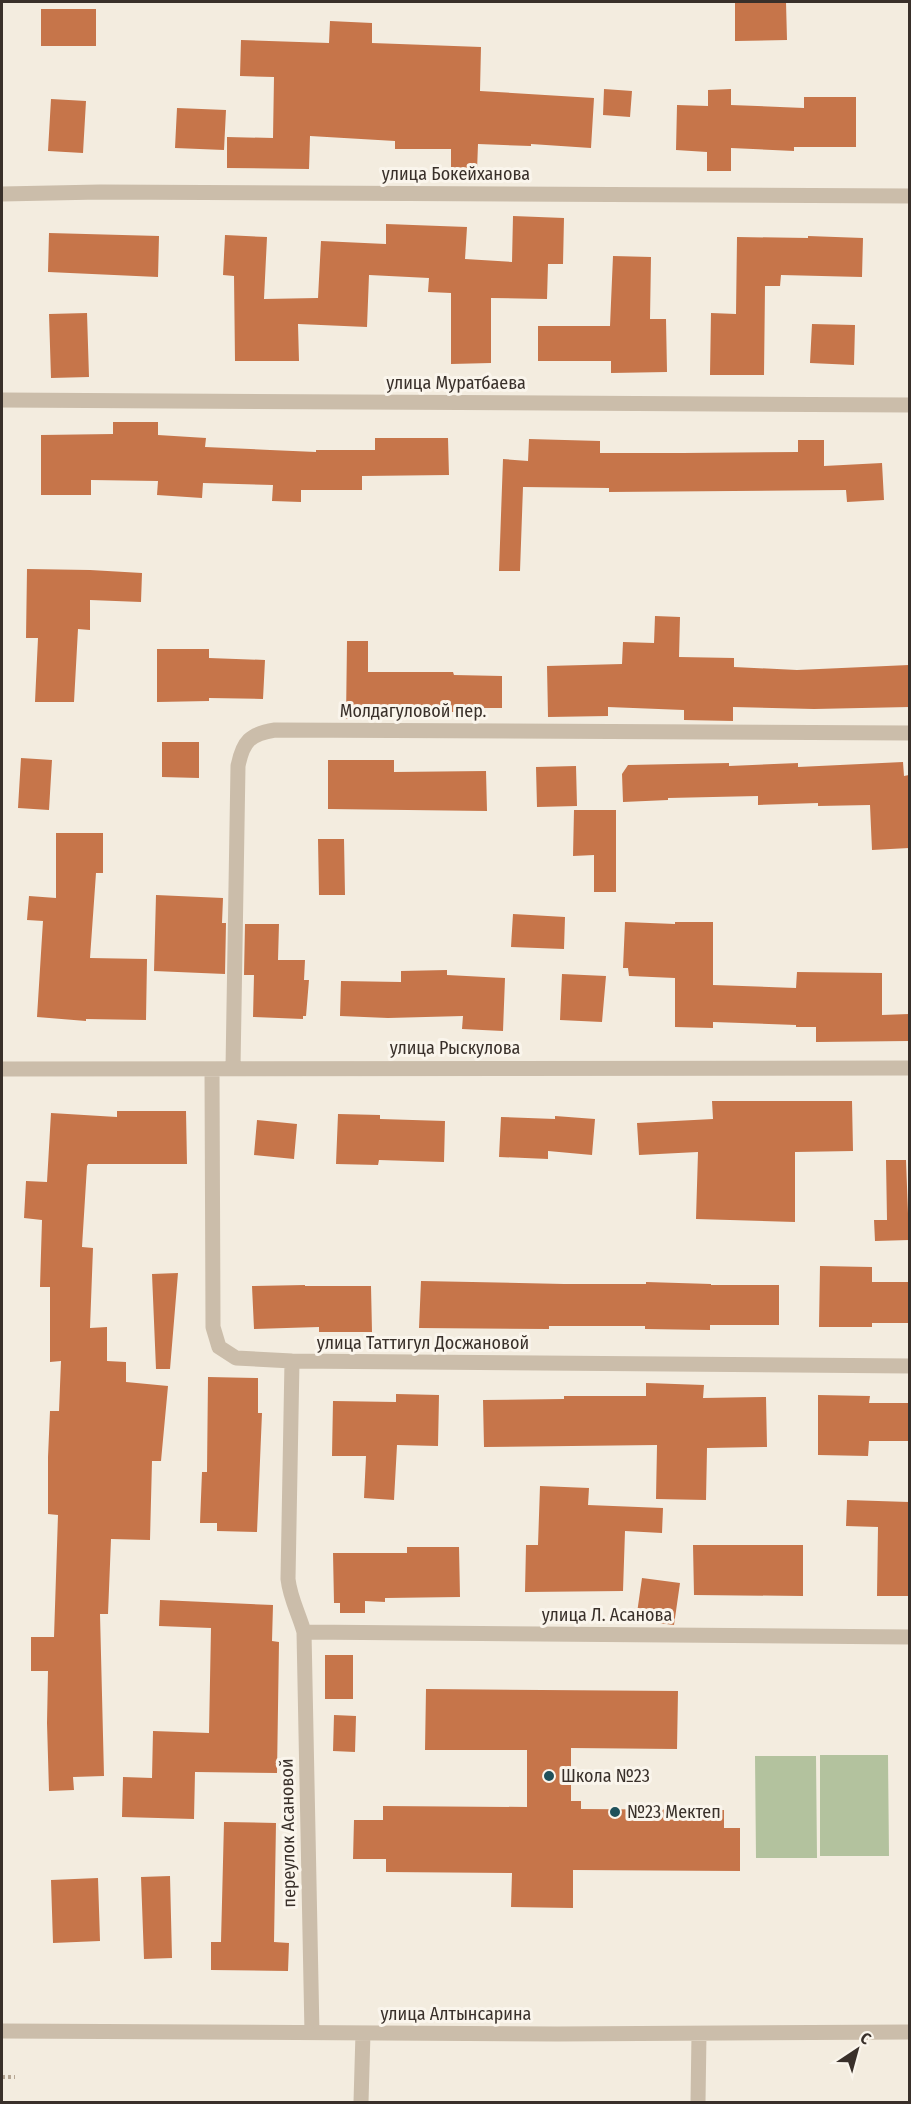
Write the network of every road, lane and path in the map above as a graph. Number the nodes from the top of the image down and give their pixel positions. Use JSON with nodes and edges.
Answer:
{"nodes":[{"id":1,"x":2,"y":194,"type":"edge"},
{"id":2,"x":909,"y":196,"type":"edge"},
{"id":3,"x":2,"y":400,"type":"edge"},
{"id":4,"x":909,"y":405,"type":"edge"},
{"id":5,"x":909,"y":733,"type":"edge"},
{"id":6,"x":232,"y":1068,"type":"junction"},
{"id":7,"x":909,"y":1068,"type":"edge"},
{"id":8,"x":2,"y":1069,"type":"edge"},
{"id":9,"x":212,"y":1069,"type":"junction"},
{"id":10,"x":292,"y":1361,"type":"junction"},
{"id":11,"x":909,"y":1366,"type":"edge"},
{"id":12,"x":304,"y":1632,"type":"junction"},
{"id":13,"x":909,"y":1637,"type":"edge"},
{"id":14,"x":2,"y":2031,"type":"edge"},
{"id":15,"x":909,"y":2032,"type":"edge"},
{"id":16,"x":312,"y":2033,"type":"junction"},
{"id":17,"x":363,"y":2033,"type":"junction"},
{"id":18,"x":699,"y":2034,"type":"junction"},
{"id":19,"x":2,"y":2077,"type":"edge"},
{"id":20,"x":15,"y":2077,"type":"dead end"},
{"id":21,"x":362,"y":2103,"type":"edge"},
{"id":22,"x":698,"y":2103,"type":"edge"}],
"edges":[{"from":1,"to":2,"type":"street","name":"улица Бокейханова"},
{"from":3,"to":4,"type":"street","name":"улица Муратбаева"},
{"from":5,"to":6,"type":"street","name":"Молдагуловой пер."},
{"from":6,"to":7,"type":"street","name":"улица Рыскулова"},
{"from":6,"to":9,"type":"street","name":"улица Рыскулова"},
{"from":8,"to":9,"type":"street","name":"улица Рыскулова"},
{"from":9,"to":10,"type":"street","name":"улица Таттигул Досжановой"},
{"from":10,"to":11,"type":"street","name":"улица Таттигул Досжановой"},
{"from":10,"to":12,"type":"street","name":"переулок Асановой"},
{"from":12,"to":13,"type":"street","name":"улица Л. Асанова"},
{"from":12,"to":16,"type":"street","name":"переулок Асановой"},
{"from":14,"to":16,"type":"street","name":"улица Алтынсарина"},
{"from":15,"to":18,"type":"street","name":"улица Алтынсарина"},
{"from":16,"to":17,"type":"street","name":"улица Алтынсарина"},
{"from":17,"to":18,"type":"street","name":"улица Алтынсарина"},
{"from":17,"to":21,"type":"street"},
{"from":18,"to":22,"type":"street"},
{"from":19,"to":20,"type":"path"}]}
